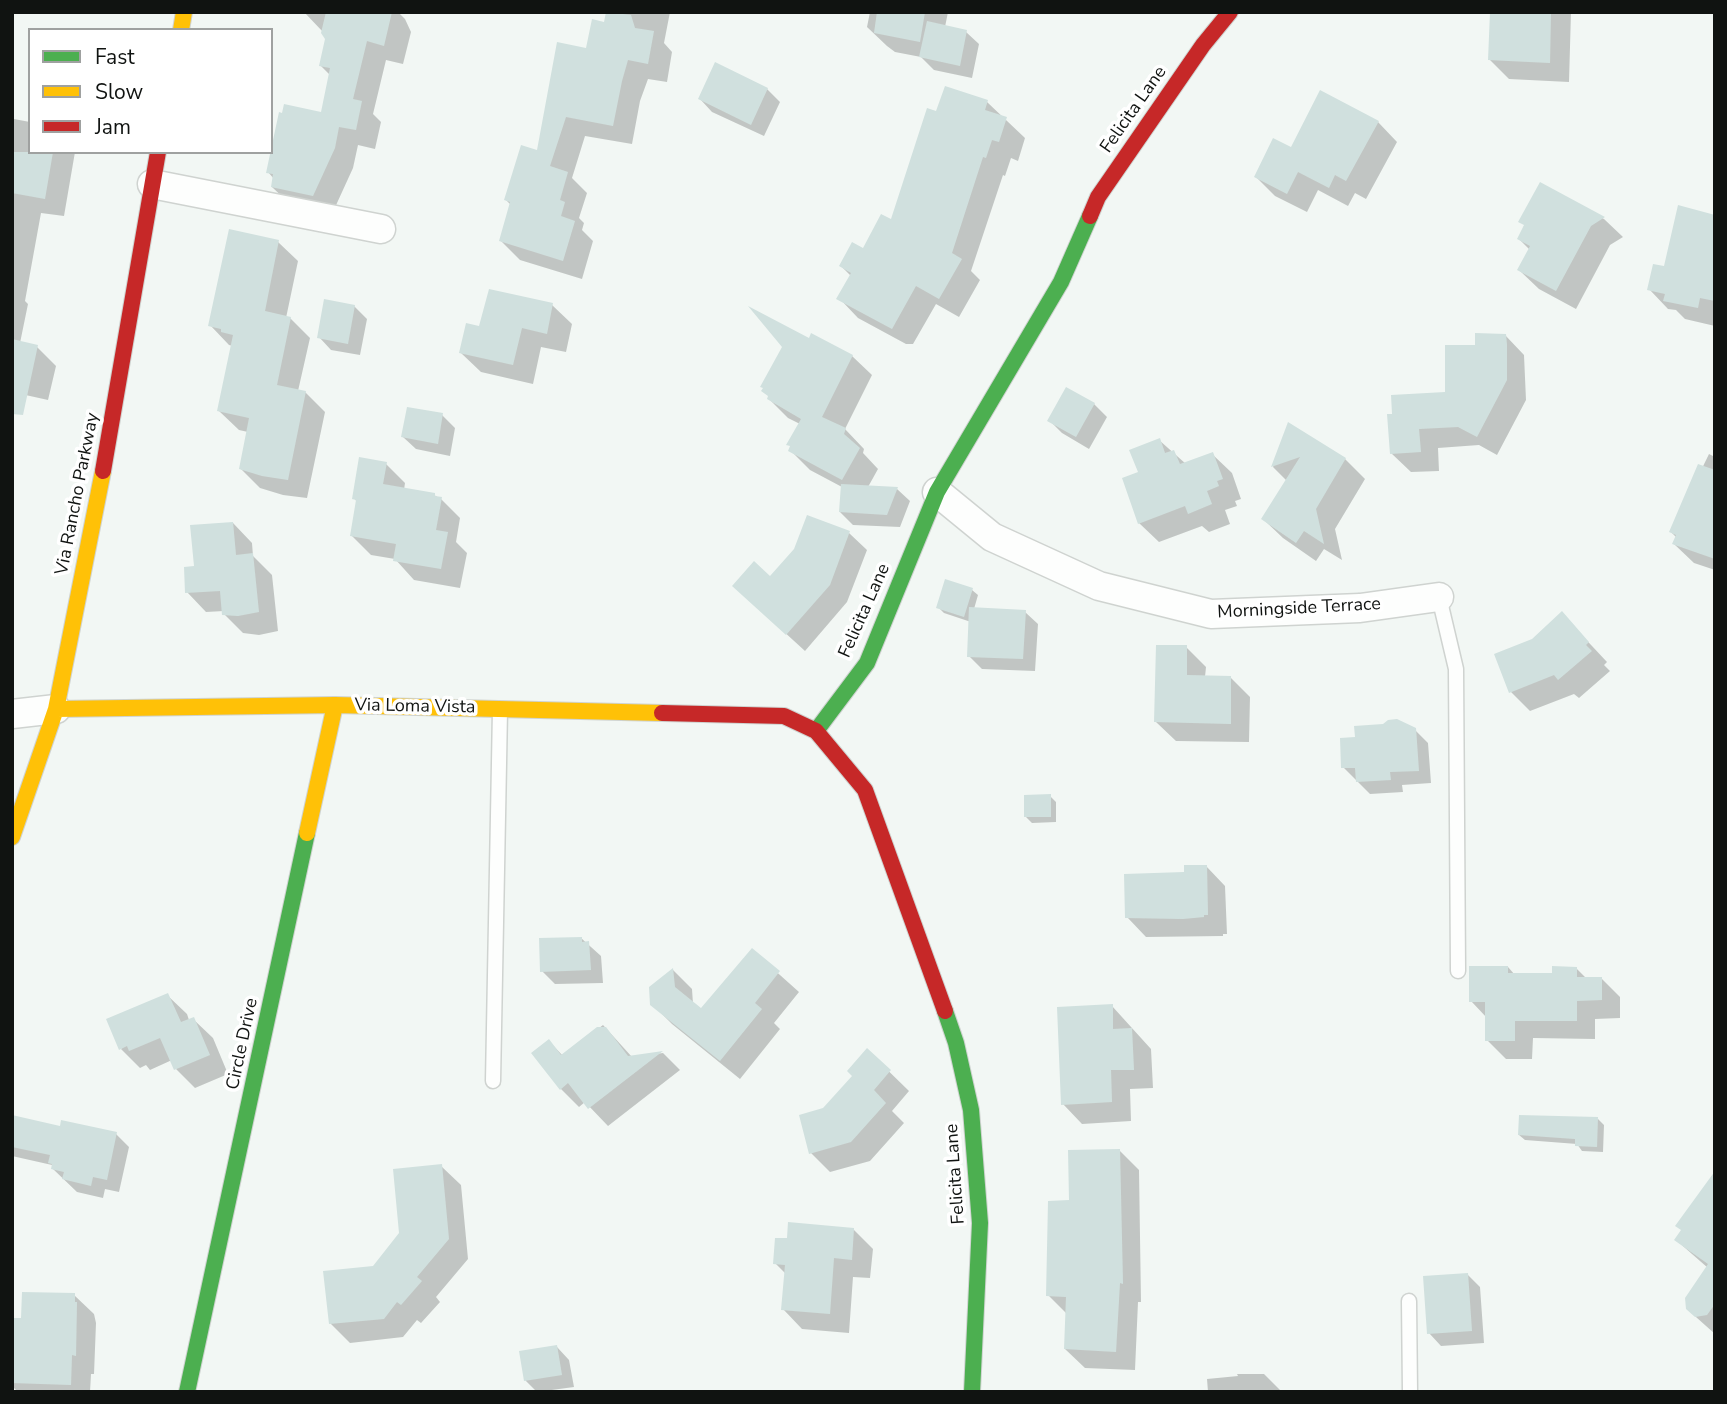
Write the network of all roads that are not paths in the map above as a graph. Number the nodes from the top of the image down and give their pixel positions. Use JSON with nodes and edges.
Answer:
{"nodes":[{"id":1,"x":1230,"y":12,"type":"edge"},
{"id":2,"x":158,"y":154,"type":"edge"},
{"id":3,"x":152,"y":184,"type":"junction"},
{"id":4,"x":381,"y":229,"type":"dead end"},
{"id":5,"x":937,"y":492,"type":"junction"},
{"id":6,"x":1438,"y":597,"type":"joint"},
{"id":7,"x":335,"y":705,"type":"junction"},
{"id":8,"x":55,"y":709,"type":"junction"},
{"id":9,"x":500,"y":709,"type":"junction"},
{"id":10,"x":12,"y":714,"type":"edge"},
{"id":11,"x":816,"y":731,"type":"junction"},
{"id":12,"x":12,"y":837,"type":"edge"},
{"id":13,"x":1458,"y":971,"type":"dead end"},
{"id":14,"x":493,"y":1081,"type":"dead end"},
{"id":15,"x":1409,"y":1301,"type":"dead end"},
{"id":16,"x":187,"y":1392,"type":"edge"},
{"id":17,"x":972,"y":1392,"type":"edge"},
{"id":18,"x":1410,"y":1392,"type":"edge"}],
"edges":[{"from":1,"to":5,"type":"street","name":"Felicita Lane"},
{"from":2,"to":3,"type":"street","name":"Via Rancho Parkway"},
{"from":3,"to":4,"type":"street"},
{"from":3,"to":8,"type":"street","name":"Via Rancho Parkway"},
{"from":5,"to":6,"type":"street","name":"Morningside Terrace"},
{"from":5,"to":11,"type":"street","name":"Felicita Lane"},
{"from":6,"to":13,"type":"lane"},
{"from":7,"to":8,"type":"street","name":"Via Loma Vista"},
{"from":7,"to":9,"type":"street","name":"Via Loma Vista"},
{"from":7,"to":16,"type":"street","name":"Circle Drive"},
{"from":8,"to":10,"type":"street","name":"Via Loma Vista"},
{"from":8,"to":12,"type":"street","name":"Via Rancho Parkway"},
{"from":9,"to":11,"type":"street","name":"Via Loma Vista"},
{"from":9,"to":14,"type":"lane"},
{"from":11,"to":17,"type":"street","name":"Felicita Lane"},
{"from":15,"to":18,"type":"lane"}]}
